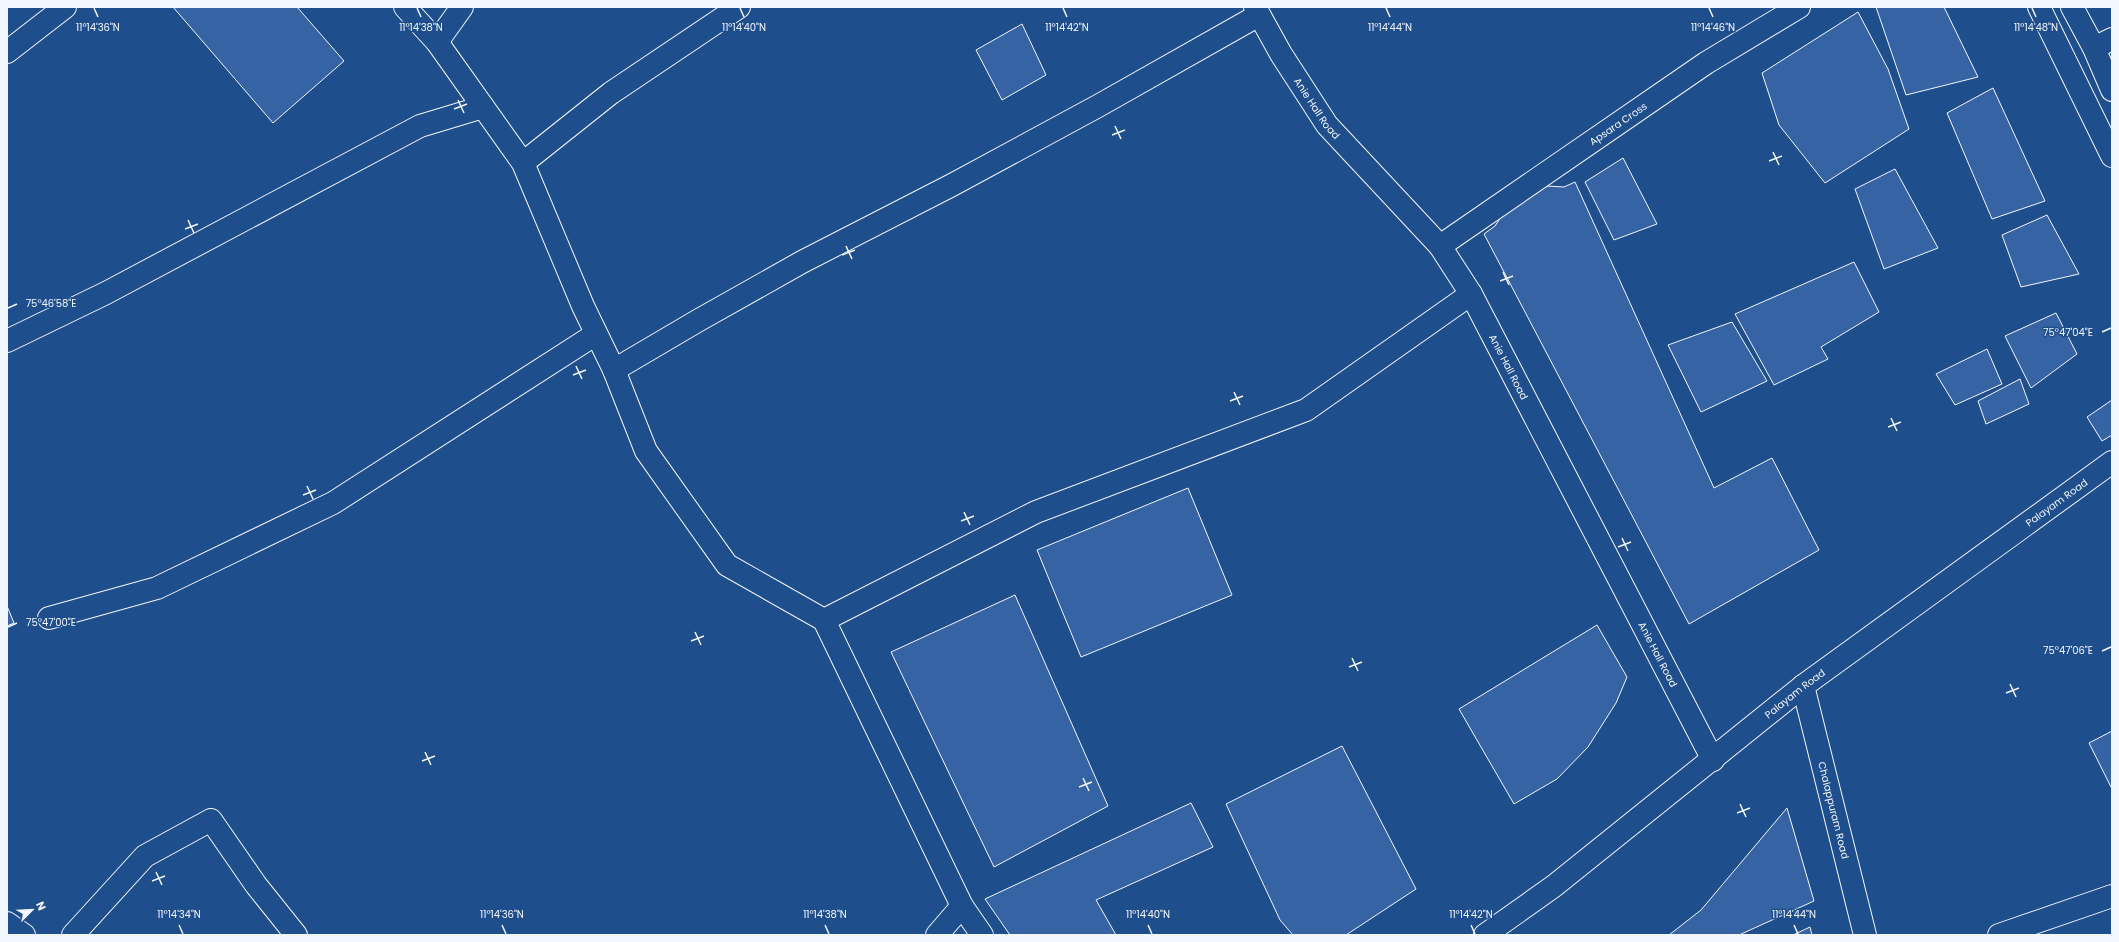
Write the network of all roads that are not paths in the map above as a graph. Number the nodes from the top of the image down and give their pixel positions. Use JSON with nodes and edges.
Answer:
{"nodes":[{"id":1,"x":65,"y":7,"type":"edge"},
{"id":2,"x":405,"y":7,"type":"edge"},
{"id":3,"x":462,"y":7,"type":"edge"},
{"id":4,"x":739,"y":7,"type":"edge"},
{"id":5,"x":1799,"y":7,"type":"edge"},
{"id":6,"x":2039,"y":7,"type":"edge"},
{"id":7,"x":2072,"y":7,"type":"edge"},
{"id":8,"x":1257,"y":11,"type":"edge"},
{"id":9,"x":437,"y":42,"type":"junction"},
{"id":10,"x":2103,"y":44,"type":"edge"},
{"id":11,"x":7,"y":52,"type":"edge"},
{"id":12,"x":2112,"y":90,"type":"edge"},
{"id":13,"x":483,"y":107,"type":"junction"},
{"id":14,"x":2112,"y":156,"type":"edge"},
{"id":15,"x":523,"y":163,"type":"junction"},
{"id":16,"x":1440,"y":246,"type":"junction"},
{"id":17,"x":1471,"y":294,"type":"junction"},
{"id":18,"x":596,"y":334,"type":"junction"},
{"id":19,"x":7,"y":341,"type":"edge"},
{"id":20,"x":614,"y":370,"type":"junction"},
{"id":21,"x":2112,"y":462,"type":"edge"},
{"id":22,"x":48,"y":618,"type":"dead end"},
{"id":23,"x":824,"y":620,"type":"junction"},
{"id":24,"x":1803,"y":686,"type":"junction"},
{"id":25,"x":1713,"y":760,"type":"junction"},
{"id":26,"x":2112,"y":896,"type":"edge"},
{"id":27,"x":962,"y":906,"type":"junction"},
{"id":28,"x":7,"y":923,"type":"edge"},
{"id":29,"x":24,"y":935,"type":"edge"},
{"id":30,"x":73,"y":935,"type":"edge"},
{"id":31,"x":296,"y":935,"type":"edge"},
{"id":32,"x":937,"y":935,"type":"edge"},
{"id":33,"x":982,"y":935,"type":"edge"},
{"id":34,"x":1485,"y":935,"type":"edge"},
{"id":35,"x":1865,"y":935,"type":"edge"},
{"id":36,"x":1999,"y":935,"type":"edge"}],
"edges":[{"from":1,"to":11,"type":"street"},
{"from":2,"to":9,"type":"street"},
{"from":3,"to":9,"type":"street"},
{"from":4,"to":15,"type":"street"},
{"from":5,"to":16,"type":"street","name":"Apsara Cross"},
{"from":6,"to":14,"type":"street"},
{"from":7,"to":10,"type":"street"},
{"from":8,"to":16,"type":"street","name":"Anie Hall Road"},
{"from":8,"to":20,"type":"street"},
{"from":9,"to":13,"type":"street"},
{"from":10,"to":12,"type":"street"},
{"from":13,"to":15,"type":"street"},
{"from":13,"to":19,"type":"street"},
{"from":15,"to":18,"type":"street"},
{"from":16,"to":17,"type":"street","name":"Anie Hall Road"},
{"from":17,"to":23,"type":"street"},
{"from":17,"to":25,"type":"street","name":"Anie Hall Road"},
{"from":18,"to":20,"type":"street"},
{"from":18,"to":22,"type":"street"},
{"from":20,"to":23,"type":"street"},
{"from":21,"to":24,"type":"street","name":"Palayam Road"},
{"from":23,"to":27,"type":"street"},
{"from":24,"to":25,"type":"street","name":"Palayam Road"},
{"from":24,"to":35,"type":"street","name":"Chalappuram Road"},
{"from":25,"to":34,"type":"street","name":"Palayam Road"},
{"from":26,"to":36,"type":"street"},
{"from":27,"to":32,"type":"street"},
{"from":27,"to":33,"type":"street"},
{"from":28,"to":29,"type":"street"},
{"from":30,"to":31,"type":"street"}]}
